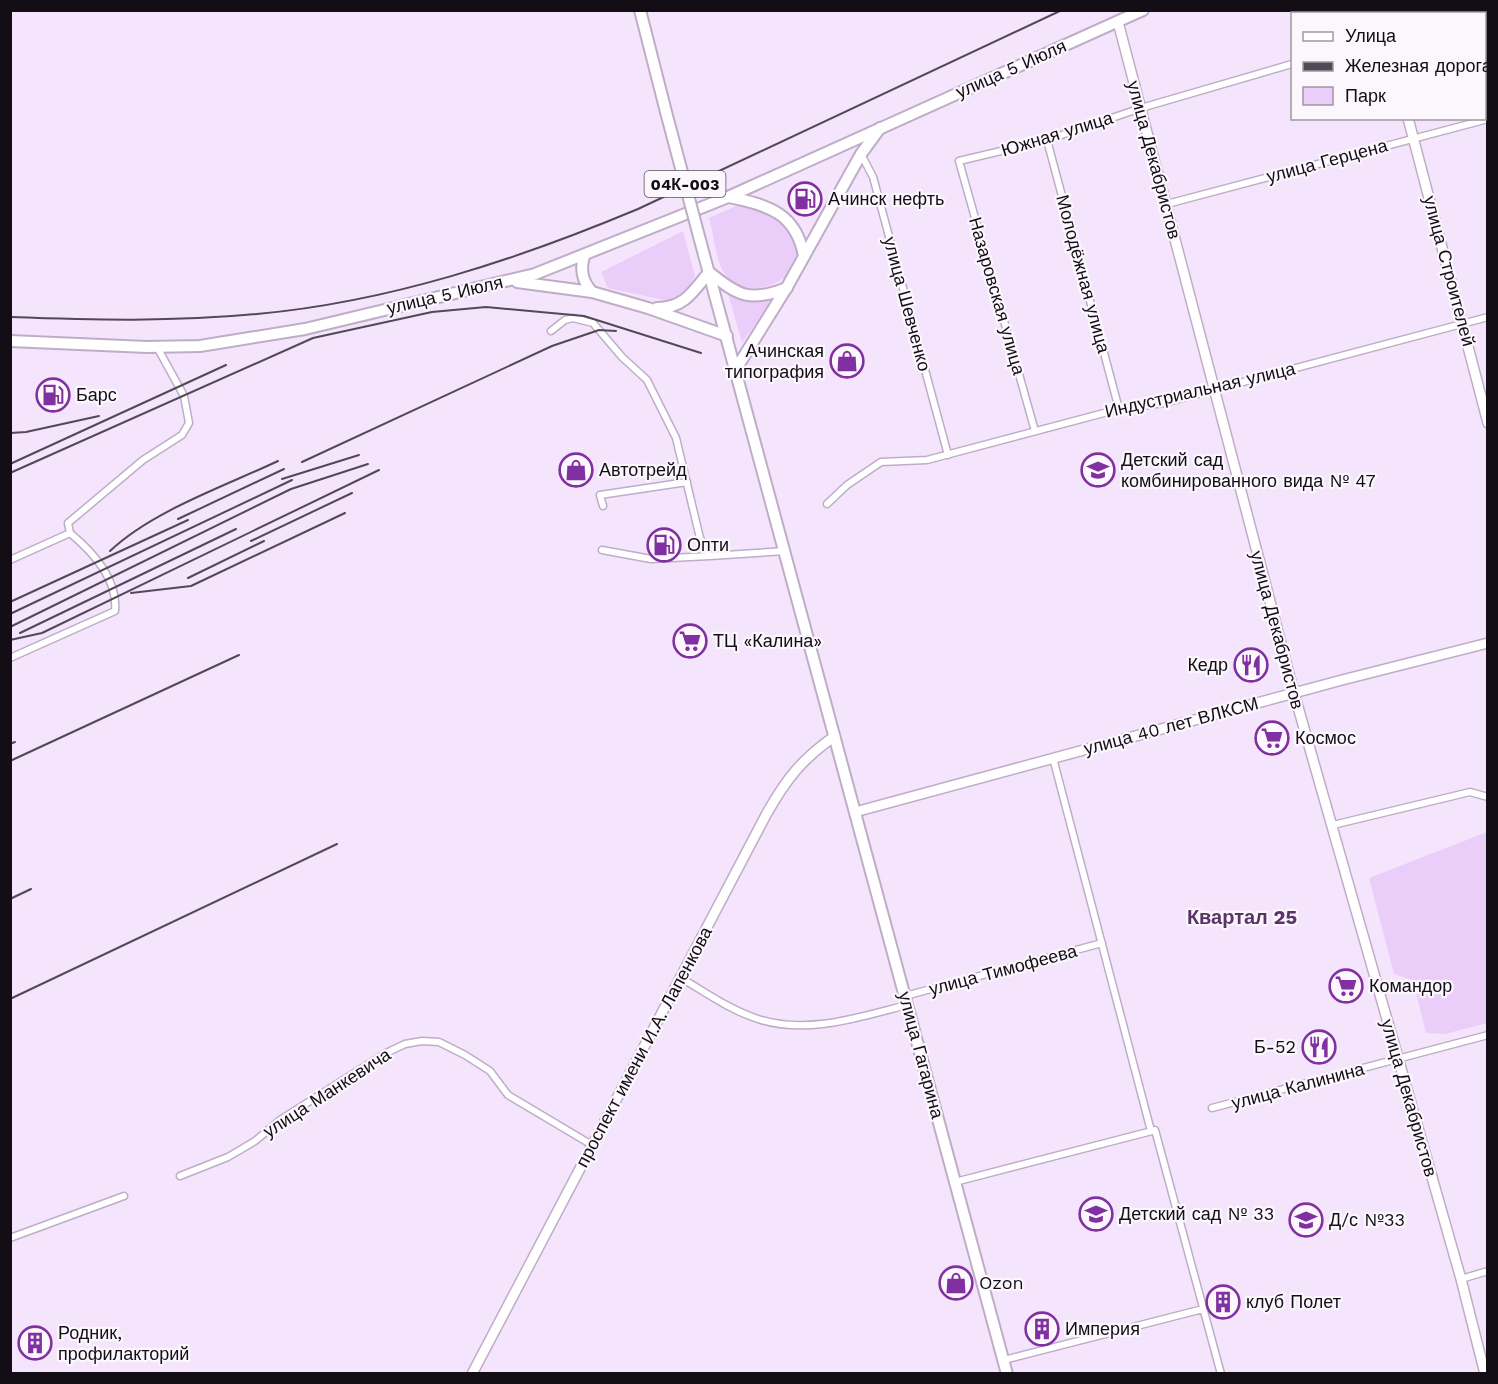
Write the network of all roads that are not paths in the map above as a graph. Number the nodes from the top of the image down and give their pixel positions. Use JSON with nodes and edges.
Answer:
{"nodes":[{"id":1,"x":640,"y":10,"type":"edge"},
{"id":2,"x":1143,"y":10,"type":"edge"},
{"id":3,"x":1118,"y":22,"type":"junction"},
{"id":4,"x":1291,"y":65,"type":"edge"},
{"id":5,"x":1141,"y":108,"type":"junction"},
{"id":6,"x":1409,"y":120,"type":"edge"},
{"id":7,"x":1481,"y":120,"type":"edge"},
{"id":8,"x":880,"y":128,"type":"junction"},
{"id":9,"x":1414,"y":138,"type":"junction"},
{"id":10,"x":855,"y":139,"type":"junction"},
{"id":11,"x":1047,"y":140,"type":"junction"},
{"id":12,"x":861,"y":154,"type":"junction"},
{"id":13,"x":959,"y":161,"type":"joint"},
{"id":14,"x":728,"y":197,"type":"junction"},
{"id":15,"x":1167,"y":204,"type":"junction"},
{"id":16,"x":584,"y":256,"type":"junction"},
{"id":17,"x":804,"y":256,"type":"junction"},
{"id":18,"x":709,"y":272,"type":"junction"},
{"id":19,"x":505,"y":281,"type":"junction"},
{"id":20,"x":787,"y":288,"type":"junction"},
{"id":21,"x":592,"y":292,"type":"junction"},
{"id":22,"x":648,"y":308,"type":"junction"},
{"id":23,"x":1488,"y":317,"type":"edge"},
{"id":24,"x":1462,"y":323,"type":"junction"},
{"id":25,"x":551,"y":331,"type":"dead end"},
{"id":26,"x":727,"y":336,"type":"junction"},
{"id":27,"x":10,"y":341,"type":"edge"},
{"id":28,"x":156,"y":347,"type":"junction"},
{"id":29,"x":736,"y":369,"type":"junction"},
{"id":30,"x":1215,"y":389,"type":"junction"},
{"id":31,"x":1119,"y":409,"type":"junction"},
{"id":32,"x":1488,"y":423,"type":"edge"},
{"id":33,"x":1035,"y":431,"type":"junction"},
{"id":34,"x":948,"y":455,"type":"junction"},
{"id":35,"x":687,"y":482,"type":"junction"},
{"id":36,"x":827,"y":504,"type":"dead end"},
{"id":37,"x":603,"y":506,"type":"dead end"},
{"id":38,"x":70,"y":533,"type":"junction"},
{"id":39,"x":602,"y":550,"type":"dead end"},
{"id":40,"x":786,"y":550,"type":"junction"},
{"id":41,"x":710,"y":556,"type":"junction"},
{"id":42,"x":10,"y":560,"type":"edge"},
{"id":43,"x":1488,"y":643,"type":"edge"},
{"id":44,"x":10,"y":658,"type":"edge"},
{"id":45,"x":1294,"y":693,"type":"junction"},
{"id":46,"x":835,"y":736,"type":"junction"},
{"id":47,"x":1053,"y":758,"type":"junction"},
{"id":48,"x":1488,"y":797,"type":"edge"},
{"id":49,"x":855,"y":812,"type":"junction"},
{"id":50,"x":1333,"y":825,"type":"junction"},
{"id":51,"x":1102,"y":943,"type":"junction"},
{"id":52,"x":681,"y":978,"type":"junction"},
{"id":53,"x":906,"y":1001,"type":"junction"},
{"id":54,"x":1488,"y":1035,"type":"edge"},
{"id":55,"x":1399,"y":1060,"type":"junction"},
{"id":56,"x":1212,"y":1108,"type":"dead end"},
{"id":57,"x":1155,"y":1130,"type":"junction"},
{"id":58,"x":592,"y":1145,"type":"junction"},
{"id":59,"x":180,"y":1176,"type":"dead end"},
{"id":60,"x":955,"y":1182,"type":"junction"},
{"id":61,"x":124,"y":1196,"type":"dead end"},
{"id":62,"x":10,"y":1238,"type":"edge"},
{"id":63,"x":1488,"y":1271,"type":"edge"},
{"id":64,"x":1461,"y":1279,"type":"junction"},
{"id":65,"x":1203,"y":1309,"type":"junction"},
{"id":66,"x":1004,"y":1360,"type":"junction"},
{"id":67,"x":472,"y":1374,"type":"edge"},
{"id":68,"x":1007,"y":1374,"type":"edge"},
{"id":69,"x":1221,"y":1374,"type":"edge"},
{"id":70,"x":1485,"y":1374,"type":"edge"}],
"edges":[{"from":1,"to":18,"type":"main road","name":"улица Гагарина","number":"04К-003","bridge":true},
{"from":2,"to":3,"type":"main road","name":"улица 5 Июля"},
{"from":3,"to":5,"type":"main road","name":"улица Декабристов"},
{"from":3,"to":8,"type":"main road","name":"улица 5 Июля"},
{"from":4,"to":5,"type":"street","name":"Южная улица"},
{"from":5,"to":11,"type":"street","name":"Южная улица"},
{"from":5,"to":15,"type":"main road","name":"улица Декабристов"},
{"from":6,"to":9,"type":"main road","name":"улица Строителей"},
{"from":7,"to":9,"type":"street","name":"улица Герцена"},
{"from":8,"to":10,"type":"main road","name":"улица 5 Июля"},
{"from":8,"to":12,"type":"main road"},
{"from":9,"to":15,"type":"street","name":"улица Герцена"},
{"from":9,"to":24,"type":"main road","name":"улица Строителей"},
{"from":10,"to":12,"type":"main road"},
{"from":10,"to":14,"type":"main road","name":"улица 5 Июля"},
{"from":11,"to":13,"type":"street","name":"Южная улица"},
{"from":11,"to":31,"type":"street","name":"Молодёжная улица"},
{"from":12,"to":17,"type":"main road"},
{"from":12,"to":34,"type":"street","name":"улица Шевченко"},
{"from":13,"to":33,"type":"street","name":"Назаровская улица"},
{"from":14,"to":16,"type":"main road","name":"улица 5 Июля"},
{"from":14,"to":17,"type":"main road"},
{"from":15,"to":30,"type":"main road","name":"улица Декабристов"},
{"from":16,"to":19,"type":"main road","name":"улица 5 Июля"},
{"from":16,"to":21,"type":"main road"},
{"from":17,"to":20,"type":"main road"},
{"from":18,"to":20,"type":"main road"},
{"from":18,"to":22,"type":"main road"},
{"from":18,"to":26,"type":"main road","name":"улица Гагарина"},
{"from":19,"to":21,"type":"main road"},
{"from":19,"to":28,"type":"main road","name":"улица 5 Июля"},
{"from":20,"to":29,"type":"main road"},
{"from":21,"to":22,"type":"main road"},
{"from":22,"to":26,"type":"main road"},
{"from":23,"to":24,"type":"street","name":"Индустриальная улица"},
{"from":24,"to":30,"type":"street","name":"Индустриальная улица"},
{"from":24,"to":32,"type":"main road","name":"улица Строителей"},
{"from":25,"to":35,"type":"street"},
{"from":26,"to":29,"type":"main road","name":"улица Гагарина"},
{"from":27,"to":28,"type":"main road","name":"улица 5 Июля"},
{"from":28,"to":38,"type":"street"},
{"from":29,"to":40,"type":"main road","name":"улица Гагарина"},
{"from":30,"to":31,"type":"street","name":"Индустриальная улица"},
{"from":30,"to":45,"type":"main road","name":"улица Декабристов"},
{"from":31,"to":33,"type":"street","name":"Индустриальная улица"},
{"from":33,"to":34,"type":"street","name":"Индустриальная улица"},
{"from":34,"to":36,"type":"street","name":"Индустриальная улица"},
{"from":35,"to":37,"type":"street"},
{"from":35,"to":41,"type":"street"},
{"from":38,"to":42,"type":"street"},
{"from":38,"to":44,"type":"street"},
{"from":39,"to":41,"type":"street"},
{"from":40,"to":41,"type":"street"},
{"from":40,"to":46,"type":"main road","name":"улица Гагарина"},
{"from":43,"to":45,"type":"main road","name":"улица 40 лет ВЛКСМ"},
{"from":45,"to":47,"type":"main road","name":"улица 40 лет ВЛКСМ"},
{"from":45,"to":50,"type":"main road","name":"улица Декабристов"},
{"from":46,"to":49,"type":"main road","name":"улица Гагарина"},
{"from":46,"to":52,"type":"main road","name":"проспект имени И.А. Лапенкова"},
{"from":47,"to":49,"type":"main road","name":"улица 40 лет ВЛКСМ"},
{"from":47,"to":51,"type":"street"},
{"from":48,"to":50,"type":"street"},
{"from":49,"to":53,"type":"main road","name":"улица Гагарина"},
{"from":50,"to":55,"type":"main road","name":"улица Декабристов"},
{"from":51,"to":53,"type":"street","name":"улица Тимофеева"},
{"from":51,"to":57,"type":"street"},
{"from":52,"to":53,"type":"street","name":"улица Тимофеева"},
{"from":52,"to":58,"type":"main road","name":"проспект имени И.А. Лапенкова"},
{"from":53,"to":60,"type":"main road","name":"улица Гагарина"},
{"from":54,"to":55,"type":"street","name":"улица Калинина"},
{"from":55,"to":56,"type":"street","name":"улица Калинина"},
{"from":55,"to":64,"type":"main road","name":"улица Декабристов"},
{"from":57,"to":60,"type":"street"},
{"from":57,"to":65,"type":"street"},
{"from":58,"to":59,"type":"street","name":"улица Манкевича"},
{"from":58,"to":67,"type":"main road","name":"проспект имени И.А. Лапенкова"},
{"from":60,"to":66,"type":"main road","name":"улица Гагарина"},
{"from":61,"to":62,"type":"street"},
{"from":63,"to":64,"type":"street"},
{"from":64,"to":70,"type":"main road","name":"улица Декабристов"},
{"from":65,"to":66,"type":"street"},
{"from":65,"to":69,"type":"street"},
{"from":66,"to":68,"type":"main road","name":"улица Гагарина"}]}
